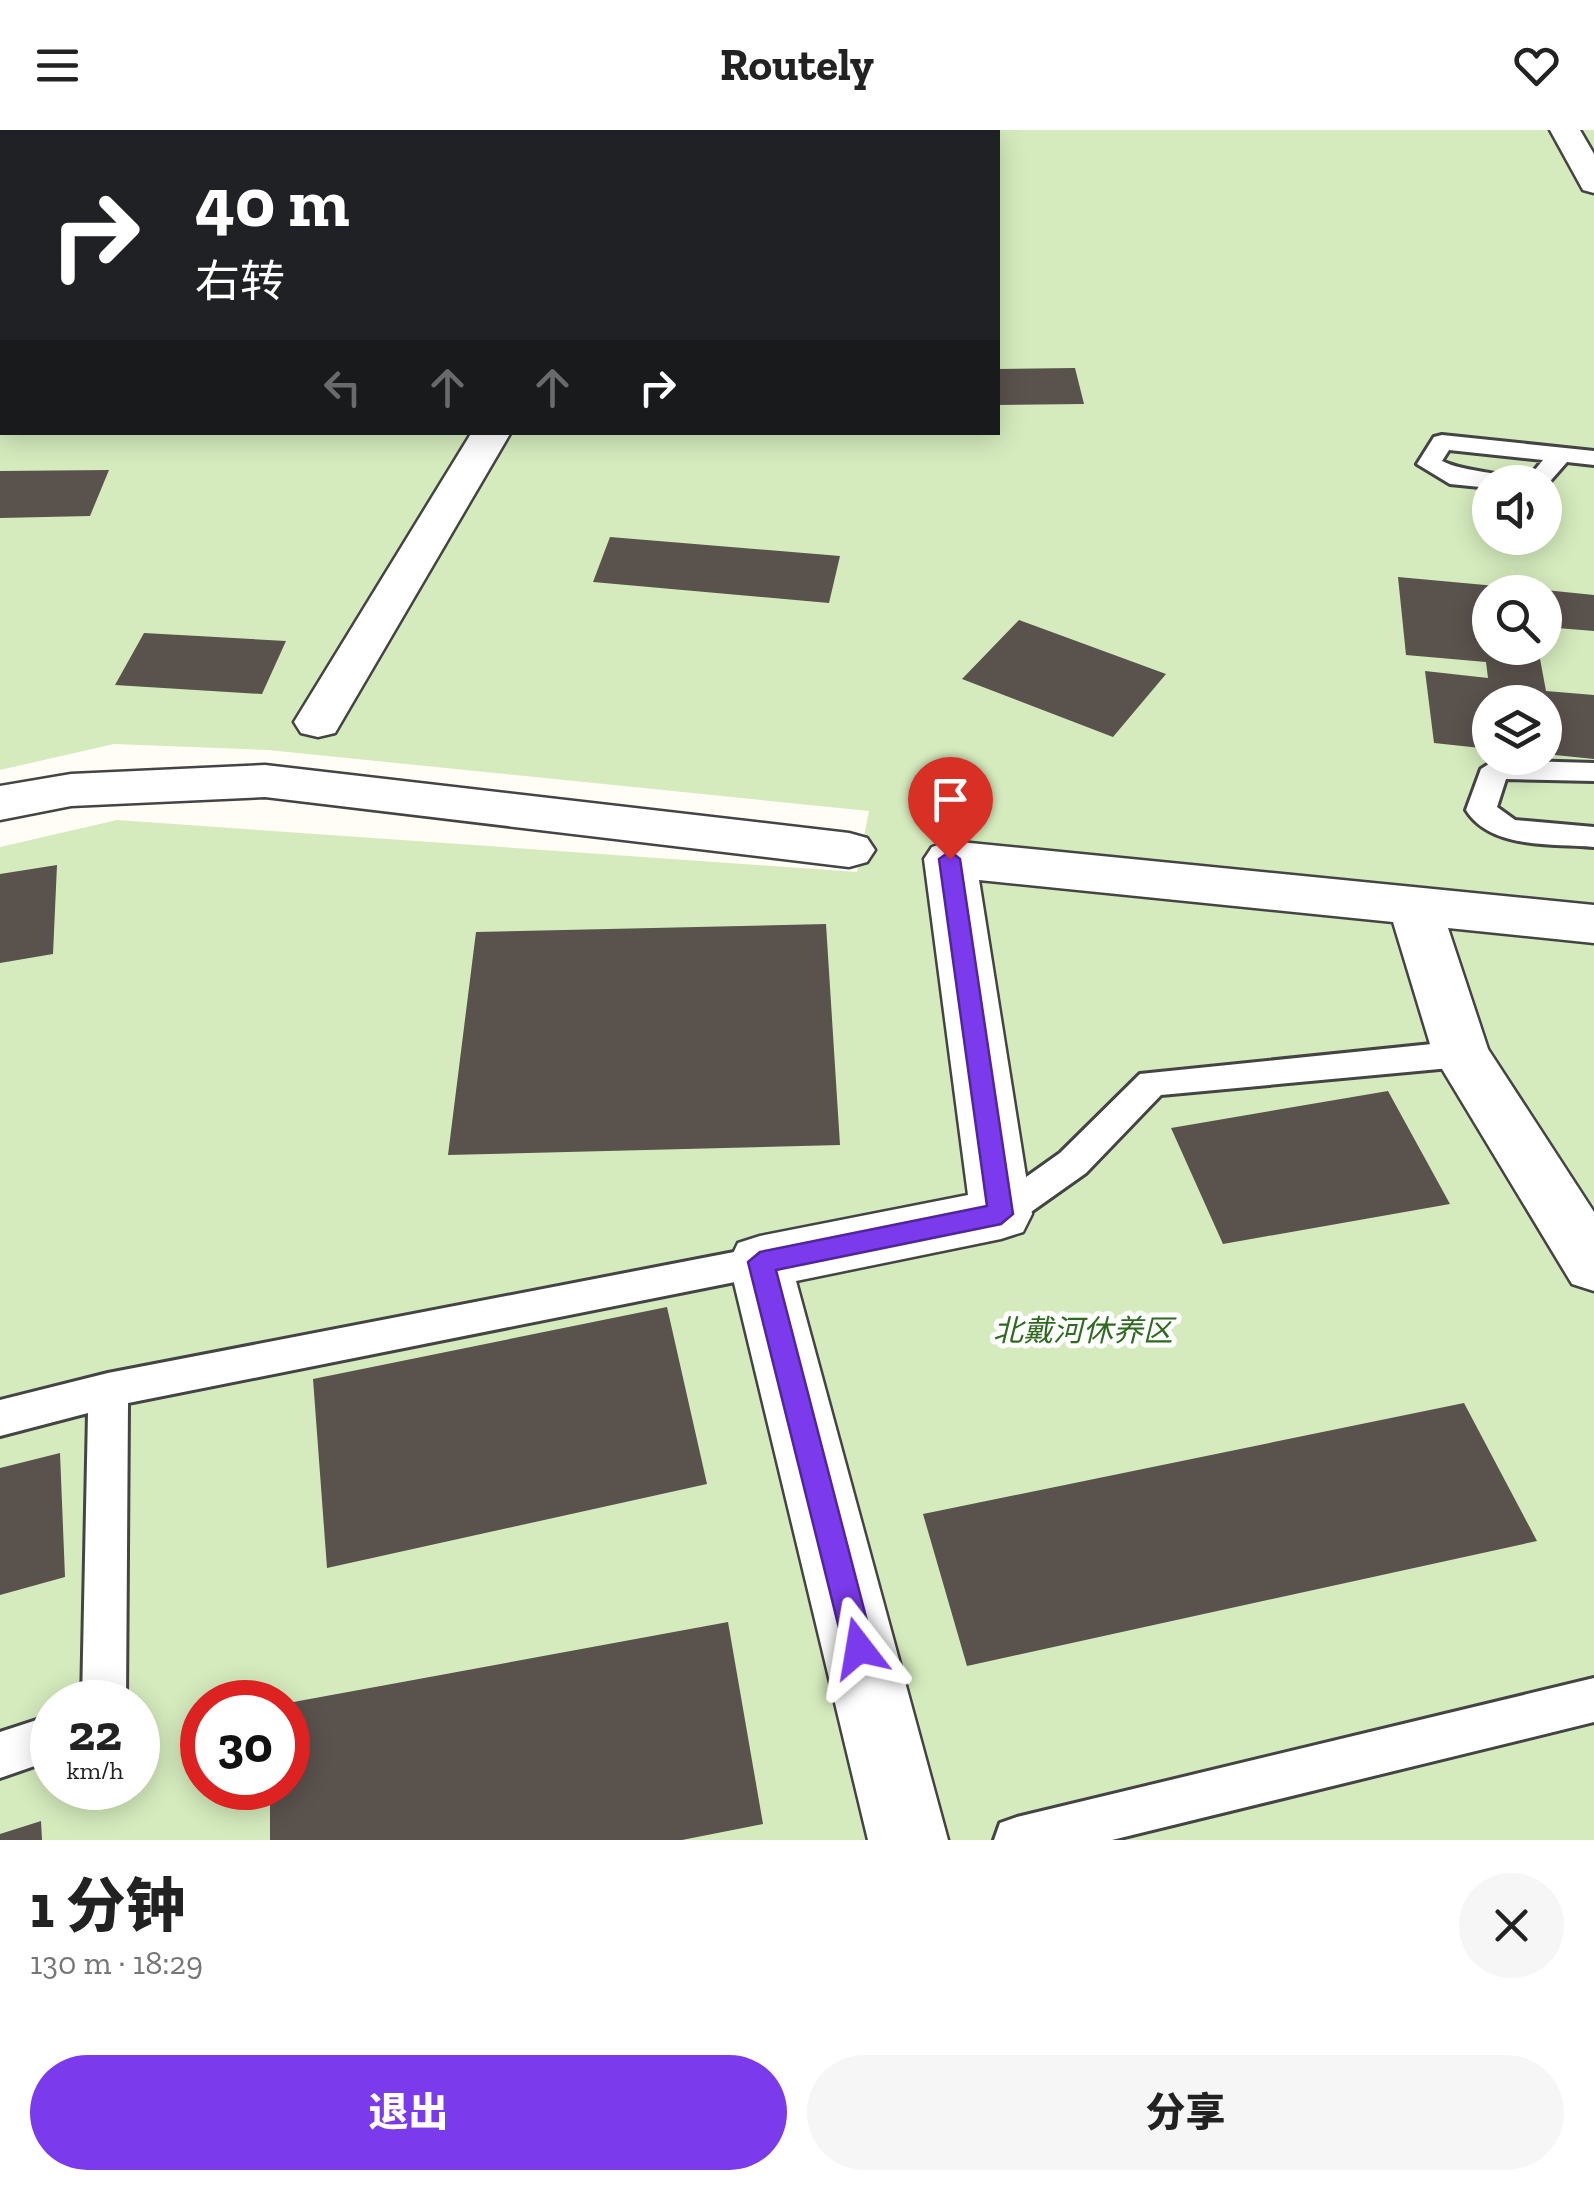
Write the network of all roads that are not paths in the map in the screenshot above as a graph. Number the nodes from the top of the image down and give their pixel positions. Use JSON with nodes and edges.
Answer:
{"nodes":[{"id":1,"x":1564,"y":130,"type":"edge"},
{"id":2,"x":1594,"y":183,"type":"edge"},
{"id":3,"x":490,"y":435,"type":"edge"},
{"id":4,"x":1560,"y":455,"type":"junction"},
{"id":5,"x":1594,"y":458,"type":"edge"},
{"id":6,"x":1551,"y":465,"type":"edge"},
{"id":7,"x":1472,"y":481,"type":"edge"},
{"id":8,"x":318,"y":722,"type":"dead end"},
{"id":9,"x":1594,"y":772,"type":"edge"},
{"id":10,"x":0,"y":802,"type":"edge"},
{"id":11,"x":1594,"y":837,"type":"edge"},
{"id":12,"x":849,"y":850,"type":"dead end"},
{"id":13,"x":1414,"y":906,"type":"junction"},
{"id":14,"x":1594,"y":924,"type":"edge"},
{"id":15,"x":1461,"y":1054,"type":"junction"},
{"id":16,"x":1001,"y":1214,"type":"junction"},
{"id":17,"x":760,"y":1262,"type":"junction"},
{"id":18,"x":1594,"y":1264,"type":"edge"},
{"id":19,"x":108,"y":1390,"type":"junction"},
{"id":20,"x":0,"y":1418,"type":"edge"},
{"id":21,"x":104,"y":1680,"type":"edge"},
{"id":22,"x":1594,"y":1700,"type":"edge"},
{"id":23,"x":30,"y":1746,"type":"edge"},
{"id":24,"x":0,"y":1756,"type":"edge"},
{"id":25,"x":908,"y":1840,"type":"edge"},
{"id":26,"x":1018,"y":1840,"type":"edge"}],
"edges":[{"from":1,"to":2,"type":"street"},
{"from":3,"to":8,"type":"street"},
{"from":4,"to":5,"type":"lane"},
{"from":4,"to":6,"type":"lane"},
{"from":4,"to":7,"type":"lane"},
{"from":9,"to":11,"type":"lane"},
{"from":10,"to":12,"type":"street"},
{"from":13,"to":14,"type":"street"},
{"from":13,"to":15,"type":"street"},
{"from":13,"to":16,"type":"street"},
{"from":15,"to":16,"type":"lane"},
{"from":15,"to":18,"type":"street"},
{"from":16,"to":17,"type":"street"},
{"from":17,"to":19,"type":"lane"},
{"from":17,"to":25,"type":"street"},
{"from":19,"to":20,"type":"lane"},
{"from":19,"to":21,"type":"lane"},
{"from":22,"to":26,"type":"lane"},
{"from":23,"to":24,"type":"lane"}]}
